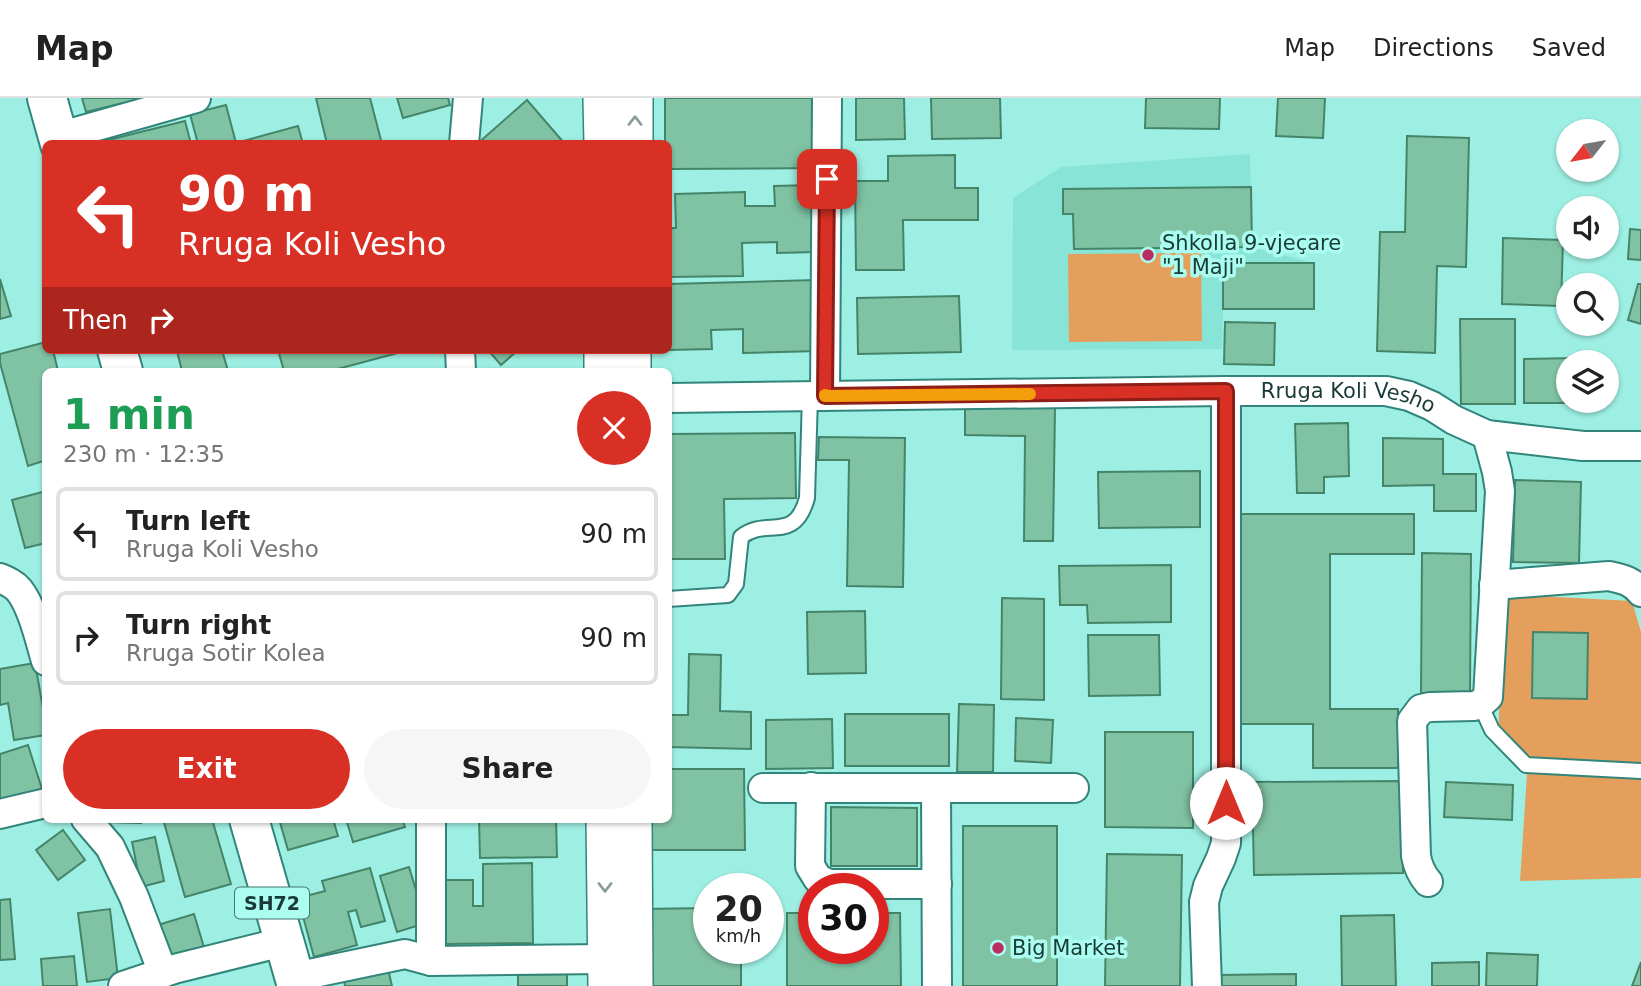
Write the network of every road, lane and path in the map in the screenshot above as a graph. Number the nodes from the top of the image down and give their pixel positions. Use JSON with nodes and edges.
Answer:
{"nodes":[{"id":1,"x":47,"y":98,"type":"edge"},
{"id":2,"x":196,"y":98,"type":"edge"},
{"id":3,"x":468,"y":98,"type":"edge"},
{"id":4,"x":601,"y":98,"type":"edge"},
{"id":5,"x":635,"y":98,"type":"edge"},
{"id":6,"x":827,"y":98,"type":"edge"},
{"id":7,"x":59,"y":140,"type":"edge"},
{"id":8,"x":464,"y":140,"type":"edge"},
{"id":9,"x":601,"y":140,"type":"edge"},
{"id":10,"x":635,"y":140,"type":"edge"},
{"id":11,"x":1226,"y":391,"type":"junction"},
{"id":12,"x":818,"y":396,"type":"junction"},
{"id":13,"x":672,"y":398,"type":"edge"},
{"id":14,"x":1488,"y":435,"type":"junction"},
{"id":15,"x":1641,"y":446,"type":"edge"},
{"id":16,"x":0,"y":578,"type":"edge"},
{"id":17,"x":1494,"y":585,"type":"junction"},
{"id":18,"x":1641,"y":592,"type":"edge"},
{"id":19,"x":672,"y":599,"type":"edge"},
{"id":20,"x":42,"y":648,"type":"edge"},
{"id":21,"x":1480,"y":704,"type":"junction"},
{"id":22,"x":1641,"y":771,"type":"edge"},
{"id":23,"x":811,"y":787,"type":"junction"},
{"id":24,"x":764,"y":788,"type":"dead end"},
{"id":25,"x":1074,"y":788,"type":"dead end"},
{"id":26,"x":936,"y":789,"type":"junction"},
{"id":27,"x":42,"y":804,"type":"edge"},
{"id":28,"x":0,"y":814,"type":"edge"},
{"id":29,"x":89,"y":823,"type":"edge"},
{"id":30,"x":250,"y":823,"type":"edge"},
{"id":31,"x":431,"y":823,"type":"edge"},
{"id":32,"x":604,"y":823,"type":"edge"},
{"id":33,"x":634,"y":823,"type":"edge"},
{"id":34,"x":1428,"y":882,"type":"dead end"},
{"id":35,"x":937,"y":884,"type":"junction"},
{"id":36,"x":431,"y":961,"type":"junction"},
{"id":37,"x":292,"y":968,"type":"edge"},
{"id":38,"x":163,"y":973,"type":"junction"},
{"id":39,"x":605,"y":973,"type":"edge"},
{"id":40,"x":122,"y":986,"type":"edge"},
{"id":41,"x":635,"y":986,"type":"edge"},
{"id":42,"x":937,"y":986,"type":"edge"},
{"id":43,"x":1207,"y":986,"type":"edge"}],
"edges":[{"from":1,"to":7,"type":"main road"},
{"from":2,"to":7,"type":"street"},
{"from":3,"to":8,"type":"street"},
{"from":4,"to":9,"type":"street"},
{"from":10,"to":5,"type":"street","one_way":true},
{"from":6,"to":12,"type":"street"},
{"from":11,"to":12,"type":"street","name":"Rruga Koli Vesho"},
{"from":11,"to":14,"type":"street","name":"Rruga Koli Vesho"},
{"from":11,"to":43,"type":"street"},
{"from":12,"to":13,"type":"street","name":"Rruga Koli Vesho"},
{"from":12,"to":19,"type":"lane"},
{"from":14,"to":15,"type":"street","name":"Rruga Koli Vesho"},
{"from":14,"to":17,"type":"street"},
{"from":16,"to":20,"type":"street"},
{"from":17,"to":18,"type":"street"},
{"from":17,"to":21,"type":"street"},
{"from":21,"to":22,"type":"lane"},
{"from":21,"to":34,"type":"street"},
{"from":23,"to":24,"type":"street"},
{"from":23,"to":26,"type":"street"},
{"from":23,"to":35,"type":"street"},
{"from":25,"to":26,"type":"street"},
{"from":26,"to":35,"type":"street"},
{"from":27,"to":28,"type":"street"},
{"from":29,"to":38,"type":"street"},
{"from":30,"to":37,"type":"main road","number":"SH72"},
{"from":31,"to":36,"type":"street"},
{"from":32,"to":39,"type":"street","one_way":true},
{"from":33,"to":41,"type":"street"},
{"from":35,"to":42,"type":"street"},
{"from":36,"to":37,"type":"street"},
{"from":36,"to":39,"type":"street"},
{"from":37,"to":38,"type":"street"},
{"from":38,"to":40,"type":"street"}]}
